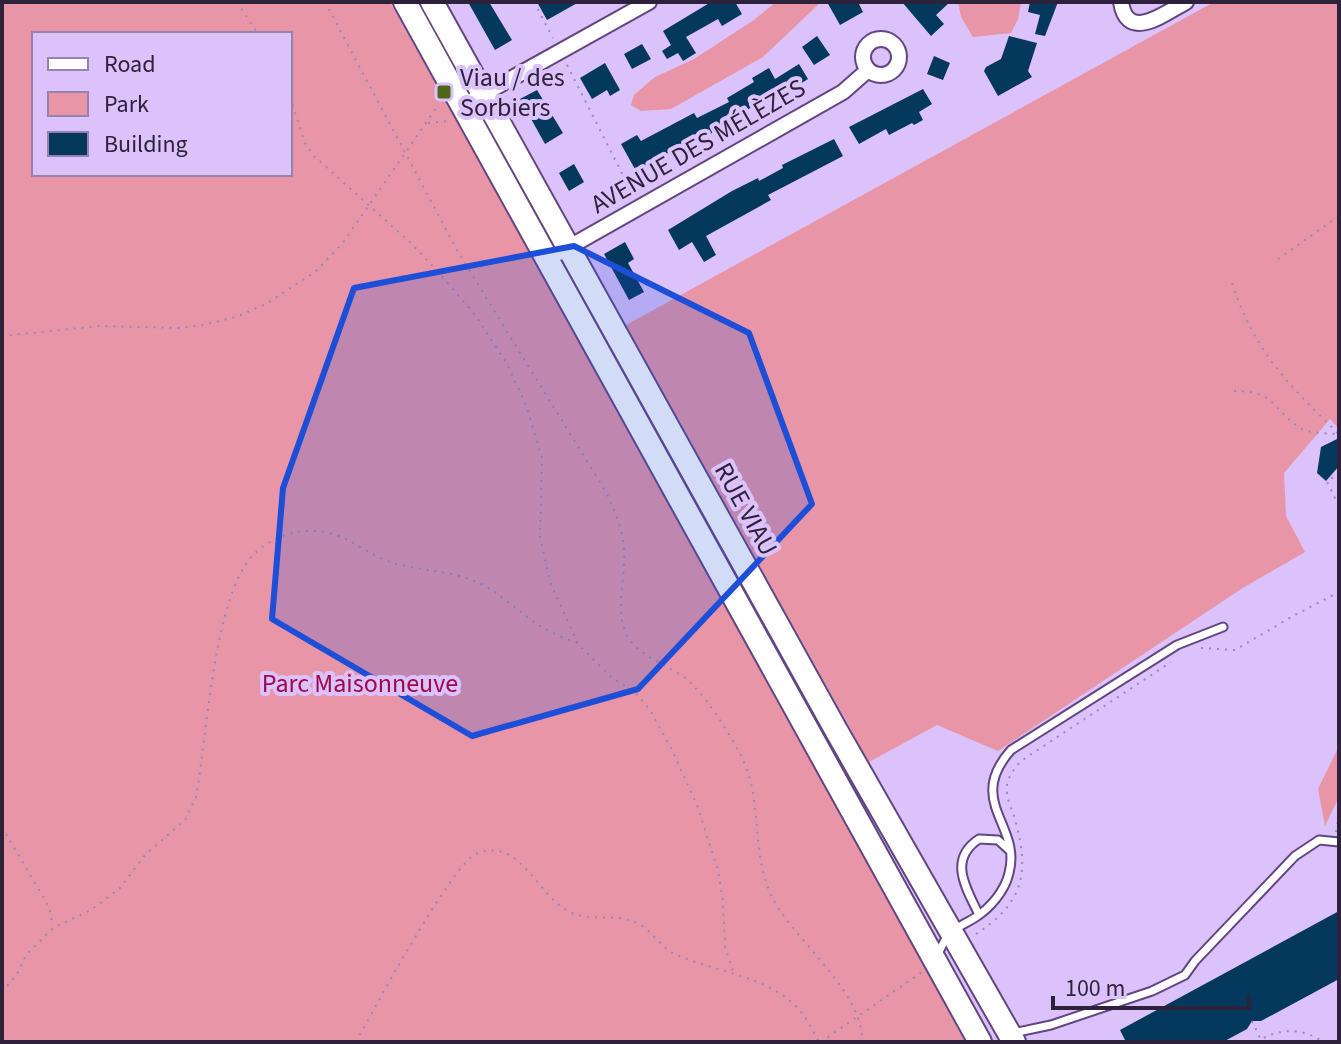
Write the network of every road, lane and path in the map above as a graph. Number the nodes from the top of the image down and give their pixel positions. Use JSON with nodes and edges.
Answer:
{"nodes":[{"id":1,"x":237,"y":2,"type":"edge"},
{"id":2,"x":325,"y":2,"type":"edge"},
{"id":3,"x":405,"y":2,"type":"edge"},
{"id":4,"x":432,"y":2,"type":"edge"},
{"id":5,"x":534,"y":2,"type":"edge"},
{"id":6,"x":649,"y":2,"type":"edge"},
{"id":7,"x":1121,"y":2,"type":"edge"},
{"id":8,"x":1186,"y":2,"type":"edge"},
{"id":9,"x":257,"y":32,"type":"edge"},
{"id":10,"x":560,"y":52,"type":"junction"},
{"id":11,"x":868,"y":70,"type":"dead end"},
{"id":12,"x":483,"y":95,"type":"junction"},
{"id":13,"x":292,"y":103,"type":"edge"},
{"id":14,"x":454,"y":109,"type":"junction"},
{"id":15,"x":426,"y":123,"type":"junction"},
{"id":16,"x":404,"y":154,"type":"junction"},
{"id":17,"x":639,"y":206,"type":"junction"},
{"id":18,"x":368,"y":207,"type":"junction"},
{"id":19,"x":1339,"y":216,"type":"edge"},
{"id":20,"x":568,"y":248,"type":"junction"},
{"id":21,"x":548,"y":259,"type":"junction"},
{"id":22,"x":1278,"y":259,"type":"dead end"},
{"id":23,"x":1232,"y":283,"type":"dead end"},
{"id":24,"x":2,"y":336,"type":"edge"},
{"id":25,"x":1234,"y":391,"type":"dead end"},
{"id":26,"x":1339,"y":434,"type":"edge"},
{"id":27,"x":1339,"y":472,"type":"edge"},
{"id":28,"x":1339,"y":506,"type":"edge"},
{"id":29,"x":1339,"y":592,"type":"edge"},
{"id":30,"x":1223,"y":627,"type":"dead end"},
{"id":31,"x":578,"y":644,"type":"junction"},
{"id":32,"x":1197,"y":648,"type":"dead end"},
{"id":33,"x":1175,"y":660,"type":"dead end"},
{"id":34,"x":1339,"y":814,"type":"edge"},
{"id":35,"x":2,"y":827,"type":"edge"},
{"id":36,"x":1337,"y":842,"type":"edge"},
{"id":37,"x":1010,"y":852,"type":"junction"},
{"id":38,"x":979,"y":915,"type":"junction"},
{"id":39,"x":53,"y":928,"type":"junction"},
{"id":40,"x":950,"y":932,"type":"junction"},
{"id":41,"x":976,"y":934,"type":"dead end"},
{"id":42,"x":931,"y":963,"type":"junction"},
{"id":43,"x":734,"y":974,"type":"junction"},
{"id":44,"x":2,"y":992,"type":"edge"},
{"id":45,"x":857,"y":1018,"type":"junction"},
{"id":46,"x":1252,"y":1021,"type":"dead end"},
{"id":47,"x":1011,"y":1037,"type":"edge"},
{"id":48,"x":1258,"y":1040,"type":"edge"},
{"id":49,"x":356,"y":1042,"type":"edge"},
{"id":50,"x":820,"y":1042,"type":"edge"},
{"id":51,"x":862,"y":1042,"type":"edge"},
{"id":52,"x":980,"y":1042,"type":"edge"},
{"id":53,"x":1323,"y":1042,"type":"edge"}],
"edges":[{"from":1,"to":9,"type":"path"},
{"from":2,"to":16,"type":"path"},
{"from":3,"to":14,"type":"main road","name":"RUE VIAU"},
{"from":4,"to":12,"type":"main road","name":"RUE VIAU"},
{"from":5,"to":10,"type":"path"},
{"from":6,"to":10,"type":"street"},
{"from":7,"to":8,"type":"street"},
{"from":10,"to":12,"type":"street"},
{"from":10,"to":17,"type":"path"},
{"from":11,"to":17,"type":"street","name":"AVENUE DES MÉLÈZES"},
{"from":12,"to":14,"type":"street"},
{"from":12,"to":20,"type":"main road","name":"RUE VIAU"},
{"from":13,"to":18,"type":"path"},
{"from":14,"to":15,"type":"path"},
{"from":14,"to":15,"type":"path"},
{"from":14,"to":21,"type":"main road","name":"RUE VIAU"},
{"from":15,"to":16,"type":"path"},
{"from":16,"to":18,"type":"path"},
{"from":16,"to":45,"type":"path"},
{"from":17,"to":20,"type":"street","name":"AVENUE DES MÉLÈZES"},
{"from":18,"to":24,"type":"path"},
{"from":18,"to":31,"type":"path"},
{"from":19,"to":22,"type":"path"},
{"from":20,"to":21,"type":"street","name":"AVENUE DES MÉLÈZES"},
{"from":20,"to":40,"type":"main road","name":"RUE VIAU"},
{"from":21,"to":42,"type":"main road","name":"RUE VIAU"},
{"from":23,"to":26,"type":"path"},
{"from":25,"to":26,"type":"path"},
{"from":27,"to":28,"type":"path"},
{"from":29,"to":32,"type":"path"},
{"from":30,"to":37,"type":"lane"},
{"from":31,"to":39,"type":"path"},
{"from":31,"to":43,"type":"path"},
{"from":33,"to":41,"type":"path"},
{"from":34,"to":36,"type":"path"},
{"from":35,"to":39,"type":"path"},
{"from":36,"to":47,"type":"lane"},
{"from":37,"to":38,"type":"lane"},
{"from":37,"to":38,"type":"lane"},
{"from":38,"to":40,"type":"lane"},
{"from":39,"to":44,"type":"path"},
{"from":40,"to":42,"type":"lane"},
{"from":40,"to":47,"type":"main road","name":"RUE VIAU"},
{"from":42,"to":45,"type":"path"},
{"from":42,"to":52,"type":"main road","name":"RUE VIAU"},
{"from":43,"to":49,"type":"path"},
{"from":43,"to":50,"type":"path"},
{"from":45,"to":50,"type":"path"},
{"from":45,"to":51,"type":"path"},
{"from":46,"to":48,"type":"path"},
{"from":48,"to":53,"type":"path"}]}
